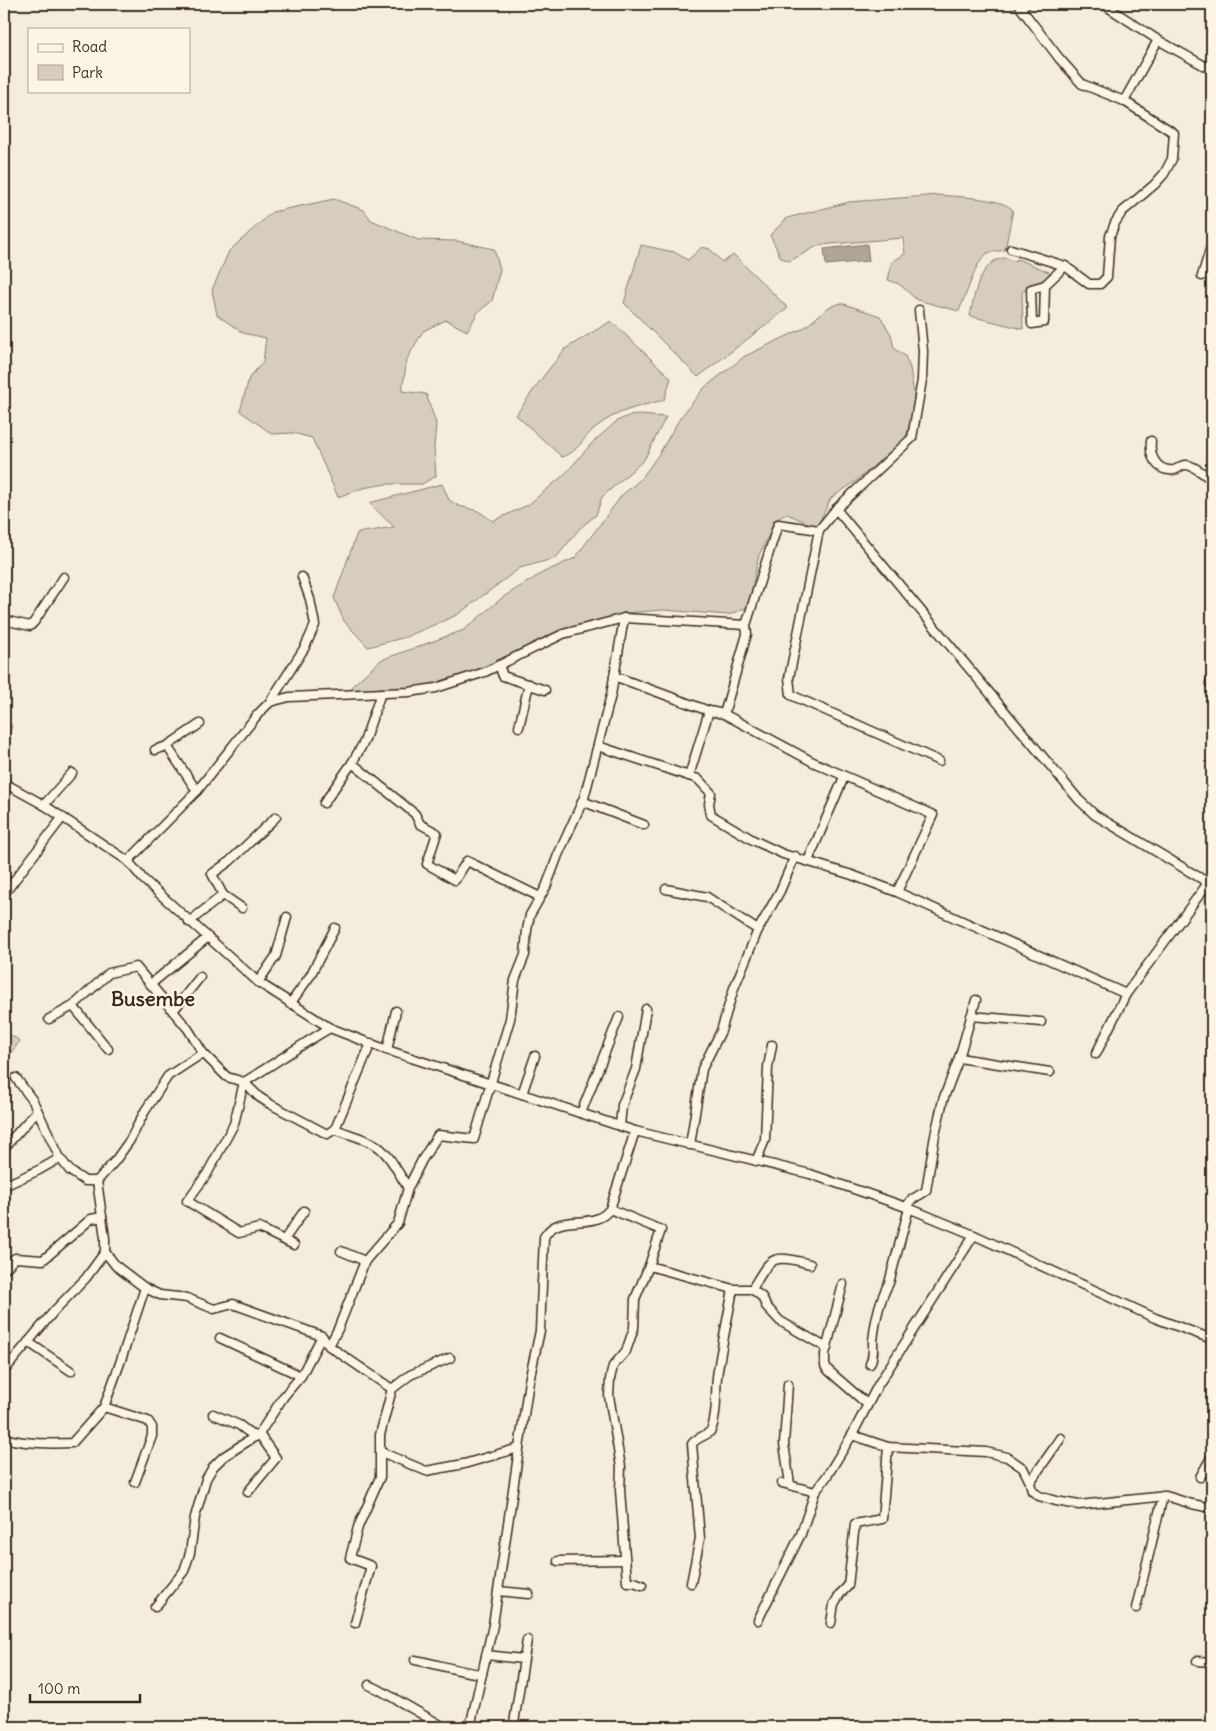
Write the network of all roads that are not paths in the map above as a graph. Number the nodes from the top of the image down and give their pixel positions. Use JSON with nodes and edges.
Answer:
{"nodes":[{"id":1,"x":1026,"y":4,"type":"edge"},
{"id":2,"x":1103,"y":4,"type":"edge"},
{"id":3,"x":1158,"y":40,"type":"junction"},
{"id":4,"x":1212,"y":70,"type":"edge"},
{"id":5,"x":1124,"y":101,"type":"junction"},
{"id":6,"x":1212,"y":243,"type":"edge"},
{"id":7,"x":1011,"y":249,"type":"dead end"},
{"id":8,"x":1065,"y":266,"type":"junction"},
{"id":9,"x":1202,"y":276,"type":"dead end"},
{"id":10,"x":1045,"y":286,"type":"junction"},
{"id":11,"x":919,"y":310,"type":"dead end"},
{"id":12,"x":1151,"y":441,"type":"dead end"},
{"id":13,"x":1212,"y":480,"type":"edge"},
{"id":14,"x":836,"y":509,"type":"junction"},
{"id":15,"x":819,"y":530,"type":"junction"},
{"id":16,"x":64,"y":577,"type":"dead end"},
{"id":17,"x":302,"y":577,"type":"dead end"},
{"id":18,"x":624,"y":618,"type":"junction"},
{"id":19,"x":4,"y":620,"type":"edge"},
{"id":20,"x":746,"y":625,"type":"junction"},
{"id":21,"x":499,"y":665,"type":"junction"},
{"id":22,"x":614,"y":676,"type":"junction"},
{"id":23,"x":529,"y":684,"type":"junction"},
{"id":24,"x":545,"y":690,"type":"dead end"},
{"id":25,"x":381,"y":693,"type":"junction"},
{"id":26,"x":270,"y":702,"type":"junction"},
{"id":27,"x":709,"y":712,"type":"junction"},
{"id":28,"x":724,"y":714,"type":"junction"},
{"id":29,"x":200,"y":724,"type":"dead end"},
{"id":30,"x":519,"y":727,"type":"dead end"},
{"id":31,"x":167,"y":746,"type":"junction"},
{"id":32,"x":598,"y":746,"type":"junction"},
{"id":33,"x":155,"y":750,"type":"dead end"},
{"id":34,"x":939,"y":761,"type":"dead end"},
{"id":35,"x":352,"y":763,"type":"junction"},
{"id":36,"x":72,"y":773,"type":"dead end"},
{"id":37,"x":689,"y":776,"type":"junction"},
{"id":38,"x":844,"y":777,"type":"junction"},
{"id":39,"x":4,"y":783,"type":"edge"},
{"id":40,"x":197,"y":791,"type":"junction"},
{"id":41,"x":582,"y":801,"type":"junction"},
{"id":42,"x":324,"y":803,"type":"dead end"},
{"id":43,"x":44,"y":805,"type":"junction"},
{"id":44,"x":276,"y":817,"type":"dead end"},
{"id":45,"x":62,"y":818,"type":"junction"},
{"id":46,"x":644,"y":825,"type":"dead end"},
{"id":47,"x":795,"y":856,"type":"junction"},
{"id":48,"x":128,"y":861,"type":"junction"},
{"id":49,"x":808,"y":861,"type":"junction"},
{"id":50,"x":1210,"y":884,"type":"edge"},
{"id":51,"x":666,"y":889,"type":"dead end"},
{"id":52,"x":897,"y":892,"type":"junction"},
{"id":53,"x":4,"y":894,"type":"edge"},
{"id":54,"x":223,"y":895,"type":"junction"},
{"id":55,"x":540,"y":897,"type":"junction"},
{"id":56,"x":242,"y":908,"type":"dead end"},
{"id":57,"x":287,"y":917,"type":"dead end"},
{"id":58,"x":189,"y":922,"type":"junction"},
{"id":59,"x":334,"y":928,"type":"dead end"},
{"id":60,"x":758,"y":930,"type":"junction"},
{"id":61,"x":207,"y":938,"type":"junction"},
{"id":62,"x":200,"y":977,"type":"dead end"},
{"id":63,"x":258,"y":982,"type":"junction"},
{"id":64,"x":151,"y":984,"type":"junction"},
{"id":65,"x":1126,"y":994,"type":"junction"},
{"id":66,"x":976,"y":1000,"type":"dead end"},
{"id":67,"x":290,"y":1004,"type":"junction"},
{"id":68,"x":74,"y":1006,"type":"junction"},
{"id":69,"x":646,"y":1009,"type":"dead end"},
{"id":70,"x":173,"y":1010,"type":"junction"},
{"id":71,"x":396,"y":1011,"type":"dead end"},
{"id":72,"x":972,"y":1016,"type":"junction"},
{"id":73,"x":619,"y":1017,"type":"dead end"},
{"id":74,"x":49,"y":1019,"type":"dead end"},
{"id":75,"x":1041,"y":1022,"type":"dead end"},
{"id":76,"x":330,"y":1028,"type":"junction"},
{"id":77,"x":371,"y":1043,"type":"junction"},
{"id":78,"x":772,"y":1045,"type":"dead end"},
{"id":79,"x":108,"y":1049,"type":"dead end"},
{"id":80,"x":387,"y":1050,"type":"junction"},
{"id":81,"x":203,"y":1053,"type":"junction"},
{"id":82,"x":1096,"y":1054,"type":"dead end"},
{"id":83,"x":535,"y":1056,"type":"dead end"},
{"id":84,"x":959,"y":1058,"type":"junction"},
{"id":85,"x":1050,"y":1072,"type":"dead end"},
{"id":86,"x":16,"y":1078,"type":"dead end"},
{"id":87,"x":244,"y":1082,"type":"junction"},
{"id":88,"x":491,"y":1084,"type":"junction"},
{"id":89,"x":522,"y":1094,"type":"junction"},
{"id":90,"x":36,"y":1112,"type":"junction"},
{"id":91,"x":581,"y":1113,"type":"junction"},
{"id":92,"x":620,"y":1126,"type":"junction"},
{"id":93,"x":335,"y":1129,"type":"junction"},
{"id":94,"x":635,"y":1131,"type":"junction"},
{"id":95,"x":690,"y":1144,"type":"junction"},
{"id":96,"x":4,"y":1148,"type":"edge"},
{"id":97,"x":60,"y":1158,"type":"junction"},
{"id":98,"x":756,"y":1161,"type":"junction"},
{"id":99,"x":97,"y":1181,"type":"junction"},
{"id":100,"x":4,"y":1186,"type":"edge"},
{"id":101,"x":408,"y":1188,"type":"junction"},
{"id":102,"x":908,"y":1208,"type":"junction"},
{"id":103,"x":610,"y":1209,"type":"junction"},
{"id":104,"x":304,"y":1211,"type":"dead end"},
{"id":105,"x":102,"y":1217,"type":"junction"},
{"id":106,"x":974,"y":1235,"type":"junction"},
{"id":107,"x":284,"y":1240,"type":"junction"},
{"id":108,"x":294,"y":1245,"type":"dead end"},
{"id":109,"x":341,"y":1251,"type":"dead end"},
{"id":110,"x":105,"y":1252,"type":"junction"},
{"id":111,"x":365,"y":1261,"type":"junction"},
{"id":112,"x":810,"y":1264,"type":"dead end"},
{"id":113,"x":650,"y":1266,"type":"junction"},
{"id":114,"x":4,"y":1270,"type":"edge"},
{"id":115,"x":843,"y":1284,"type":"dead end"},
{"id":116,"x":145,"y":1288,"type":"junction"},
{"id":117,"x":734,"y":1289,"type":"junction"},
{"id":118,"x":752,"y":1289,"type":"junction"},
{"id":119,"x":322,"y":1336,"type":"junction"},
{"id":120,"x":220,"y":1338,"type":"dead end"},
{"id":121,"x":1212,"y":1340,"type":"edge"},
{"id":122,"x":28,"y":1342,"type":"junction"},
{"id":123,"x":329,"y":1346,"type":"junction"},
{"id":124,"x":827,"y":1348,"type":"junction"},
{"id":125,"x":450,"y":1358,"type":"dead end"},
{"id":126,"x":870,"y":1364,"type":"dead end"},
{"id":127,"x":4,"y":1371,"type":"edge"},
{"id":128,"x":71,"y":1371,"type":"dead end"},
{"id":129,"x":301,"y":1376,"type":"junction"},
{"id":130,"x":788,"y":1384,"type":"dead end"},
{"id":131,"x":392,"y":1389,"type":"junction"},
{"id":132,"x":867,"y":1404,"type":"junction"},
{"id":133,"x":104,"y":1406,"type":"junction"},
{"id":134,"x":214,"y":1414,"type":"dead end"},
{"id":135,"x":852,"y":1435,"type":"junction"},
{"id":136,"x":257,"y":1436,"type":"junction"},
{"id":137,"x":4,"y":1438,"type":"edge"},
{"id":138,"x":1061,"y":1438,"type":"dead end"},
{"id":139,"x":888,"y":1447,"type":"junction"},
{"id":140,"x":518,"y":1448,"type":"junction"},
{"id":141,"x":381,"y":1452,"type":"junction"},
{"id":142,"x":1212,"y":1456,"type":"edge"},
{"id":143,"x":1200,"y":1477,"type":"dead end"},
{"id":144,"x":135,"y":1482,"type":"dead end"},
{"id":145,"x":1030,"y":1482,"type":"junction"},
{"id":146,"x":248,"y":1492,"type":"dead end"},
{"id":147,"x":815,"y":1492,"type":"junction"},
{"id":148,"x":1163,"y":1496,"type":"junction"},
{"id":149,"x":1212,"y":1508,"type":"edge"},
{"id":150,"x":625,"y":1560,"type":"junction"},
{"id":151,"x":558,"y":1561,"type":"dead end"},
{"id":152,"x":691,"y":1583,"type":"dead end"},
{"id":153,"x":642,"y":1585,"type":"dead end"},
{"id":154,"x":498,"y":1591,"type":"junction"},
{"id":155,"x":529,"y":1594,"type":"dead end"},
{"id":156,"x":155,"y":1607,"type":"dead end"},
{"id":157,"x":1136,"y":1608,"type":"dead end"},
{"id":158,"x":758,"y":1620,"type":"dead end"},
{"id":159,"x":355,"y":1623,"type":"dead end"},
{"id":160,"x":831,"y":1623,"type":"dead end"},
{"id":161,"x":527,"y":1640,"type":"dead end"},
{"id":162,"x":486,"y":1655,"type":"junction"},
{"id":163,"x":416,"y":1660,"type":"dead end"},
{"id":164,"x":523,"y":1660,"type":"junction"},
{"id":165,"x":1197,"y":1661,"type":"dead end"},
{"id":166,"x":1212,"y":1662,"type":"edge"},
{"id":167,"x":482,"y":1674,"type":"junction"},
{"id":168,"x":369,"y":1685,"type":"dead end"},
{"id":169,"x":514,"y":1723,"type":"dead end"},
{"id":170,"x":444,"y":1727,"type":"edge"},
{"id":171,"x":470,"y":1727,"type":"edge"}],
"edges":[{"from":1,"to":5,"type":"street"},
{"from":2,"to":3,"type":"street"},
{"from":3,"to":4,"type":"street"},
{"from":3,"to":5,"type":"street"},
{"from":5,"to":8,"type":"street"},
{"from":6,"to":9,"type":"street"},
{"from":7,"to":8,"type":"street"},
{"from":8,"to":10,"type":"street"},
{"from":10,"to":10,"type":"street"},
{"from":11,"to":14,"type":"street"},
{"from":12,"to":13,"type":"street"},
{"from":14,"to":15,"type":"street"},
{"from":14,"to":50,"type":"street"},
{"from":15,"to":20,"type":"street"},
{"from":15,"to":34,"type":"street"},
{"from":16,"to":19,"type":"street"},
{"from":17,"to":26,"type":"street"},
{"from":18,"to":20,"type":"street"},
{"from":18,"to":21,"type":"street"},
{"from":18,"to":22,"type":"street"},
{"from":20,"to":28,"type":"street"},
{"from":21,"to":23,"type":"street"},
{"from":21,"to":25,"type":"street"},
{"from":22,"to":27,"type":"street"},
{"from":22,"to":32,"type":"street"},
{"from":23,"to":24,"type":"street"},
{"from":23,"to":30,"type":"street"},
{"from":25,"to":26,"type":"street"},
{"from":25,"to":35,"type":"street"},
{"from":26,"to":40,"type":"street"},
{"from":27,"to":28,"type":"street"},
{"from":27,"to":37,"type":"street"},
{"from":28,"to":38,"type":"street"},
{"from":29,"to":31,"type":"street"},
{"from":31,"to":33,"type":"street"},
{"from":31,"to":40,"type":"street"},
{"from":32,"to":37,"type":"street"},
{"from":32,"to":41,"type":"street"},
{"from":35,"to":42,"type":"street"},
{"from":35,"to":55,"type":"street"},
{"from":36,"to":43,"type":"street"},
{"from":37,"to":47,"type":"street"},
{"from":38,"to":49,"type":"street"},
{"from":38,"to":52,"type":"street"},
{"from":39,"to":43,"type":"street"},
{"from":40,"to":48,"type":"street"},
{"from":41,"to":46,"type":"street"},
{"from":41,"to":55,"type":"street"},
{"from":43,"to":45,"type":"street"},
{"from":44,"to":54,"type":"street"},
{"from":45,"to":48,"type":"street"},
{"from":45,"to":53,"type":"street"},
{"from":47,"to":49,"type":"street"},
{"from":47,"to":60,"type":"street"},
{"from":48,"to":58,"type":"street"},
{"from":49,"to":52,"type":"street"},
{"from":50,"to":65,"type":"street"},
{"from":51,"to":60,"type":"street"},
{"from":52,"to":65,"type":"street"},
{"from":54,"to":56,"type":"street"},
{"from":54,"to":58,"type":"street"},
{"from":55,"to":88,"type":"street"},
{"from":57,"to":63,"type":"street"},
{"from":58,"to":61,"type":"street"},
{"from":59,"to":67,"type":"street"},
{"from":60,"to":95,"type":"street"},
{"from":61,"to":63,"type":"street"},
{"from":61,"to":64,"type":"street"},
{"from":62,"to":70,"type":"street"},
{"from":63,"to":67,"type":"street"},
{"from":64,"to":68,"type":"street"},
{"from":64,"to":70,"type":"street"},
{"from":65,"to":82,"type":"street"},
{"from":66,"to":72,"type":"street"},
{"from":67,"to":76,"type":"street"},
{"from":68,"to":74,"type":"street"},
{"from":68,"to":79,"type":"street"},
{"from":69,"to":92,"type":"street"},
{"from":70,"to":81,"type":"street"},
{"from":71,"to":80,"type":"street"},
{"from":72,"to":75,"type":"street"},
{"from":72,"to":84,"type":"street"},
{"from":73,"to":91,"type":"street"},
{"from":76,"to":77,"type":"street"},
{"from":76,"to":87,"type":"street"},
{"from":77,"to":80,"type":"street"},
{"from":77,"to":93,"type":"street"},
{"from":78,"to":98,"type":"street"},
{"from":80,"to":88,"type":"street"},
{"from":81,"to":87,"type":"street"},
{"from":81,"to":99,"type":"street"},
{"from":83,"to":89,"type":"street"},
{"from":84,"to":85,"type":"street"},
{"from":84,"to":102,"type":"street"},
{"from":86,"to":90,"type":"street"},
{"from":87,"to":93,"type":"street"},
{"from":87,"to":107,"type":"street"},
{"from":88,"to":89,"type":"street"},
{"from":88,"to":101,"type":"street"},
{"from":89,"to":91,"type":"street"},
{"from":90,"to":96,"type":"street"},
{"from":90,"to":97,"type":"street"},
{"from":91,"to":92,"type":"street"},
{"from":92,"to":94,"type":"street"},
{"from":93,"to":101,"type":"street"},
{"from":94,"to":95,"type":"street"},
{"from":94,"to":103,"type":"street"},
{"from":95,"to":98,"type":"street"},
{"from":97,"to":99,"type":"street"},
{"from":97,"to":100,"type":"street"},
{"from":98,"to":102,"type":"street"},
{"from":99,"to":105,"type":"street"},
{"from":101,"to":111,"type":"street"},
{"from":102,"to":106,"type":"street"},
{"from":102,"to":126,"type":"street"},
{"from":103,"to":113,"type":"street"},
{"from":103,"to":140,"type":"street"},
{"from":104,"to":107,"type":"street"},
{"from":105,"to":110,"type":"street"},
{"from":105,"to":114,"type":"street"},
{"from":106,"to":121,"type":"street"},
{"from":106,"to":132,"type":"street"},
{"from":107,"to":108,"type":"street"},
{"from":109,"to":111,"type":"street"},
{"from":110,"to":116,"type":"street"},
{"from":110,"to":122,"type":"street"},
{"from":111,"to":123,"type":"street"},
{"from":112,"to":118,"type":"street"},
{"from":113,"to":117,"type":"street"},
{"from":113,"to":150,"type":"street"},
{"from":115,"to":124,"type":"street"},
{"from":116,"to":119,"type":"street"},
{"from":116,"to":133,"type":"street"},
{"from":117,"to":118,"type":"street"},
{"from":117,"to":152,"type":"street"},
{"from":118,"to":124,"type":"street"},
{"from":119,"to":123,"type":"street"},
{"from":119,"to":129,"type":"street"},
{"from":120,"to":129,"type":"street"},
{"from":122,"to":127,"type":"street"},
{"from":122,"to":128,"type":"street"},
{"from":123,"to":131,"type":"street"},
{"from":124,"to":132,"type":"street"},
{"from":125,"to":131,"type":"street"},
{"from":129,"to":136,"type":"street"},
{"from":130,"to":147,"type":"street"},
{"from":131,"to":141,"type":"street"},
{"from":132,"to":135,"type":"street"},
{"from":133,"to":137,"type":"street"},
{"from":133,"to":144,"type":"street"},
{"from":134,"to":136,"type":"street"},
{"from":135,"to":139,"type":"street"},
{"from":135,"to":147,"type":"street"},
{"from":136,"to":146,"type":"street"},
{"from":136,"to":156,"type":"street"},
{"from":138,"to":145,"type":"street"},
{"from":139,"to":145,"type":"street"},
{"from":139,"to":160,"type":"street"},
{"from":140,"to":141,"type":"street"},
{"from":140,"to":154,"type":"street"},
{"from":141,"to":159,"type":"street"},
{"from":142,"to":143,"type":"street"},
{"from":145,"to":148,"type":"street"},
{"from":147,"to":158,"type":"street"},
{"from":148,"to":149,"type":"street"},
{"from":148,"to":157,"type":"street"},
{"from":150,"to":151,"type":"street"},
{"from":150,"to":153,"type":"street"},
{"from":154,"to":155,"type":"street"},
{"from":154,"to":162,"type":"street"},
{"from":161,"to":164,"type":"street"},
{"from":162,"to":164,"type":"street"},
{"from":162,"to":167,"type":"street"},
{"from":163,"to":167,"type":"street"},
{"from":164,"to":169,"type":"street"},
{"from":165,"to":166,"type":"street"},
{"from":167,"to":171,"type":"street"},
{"from":168,"to":170,"type":"street"}]}
